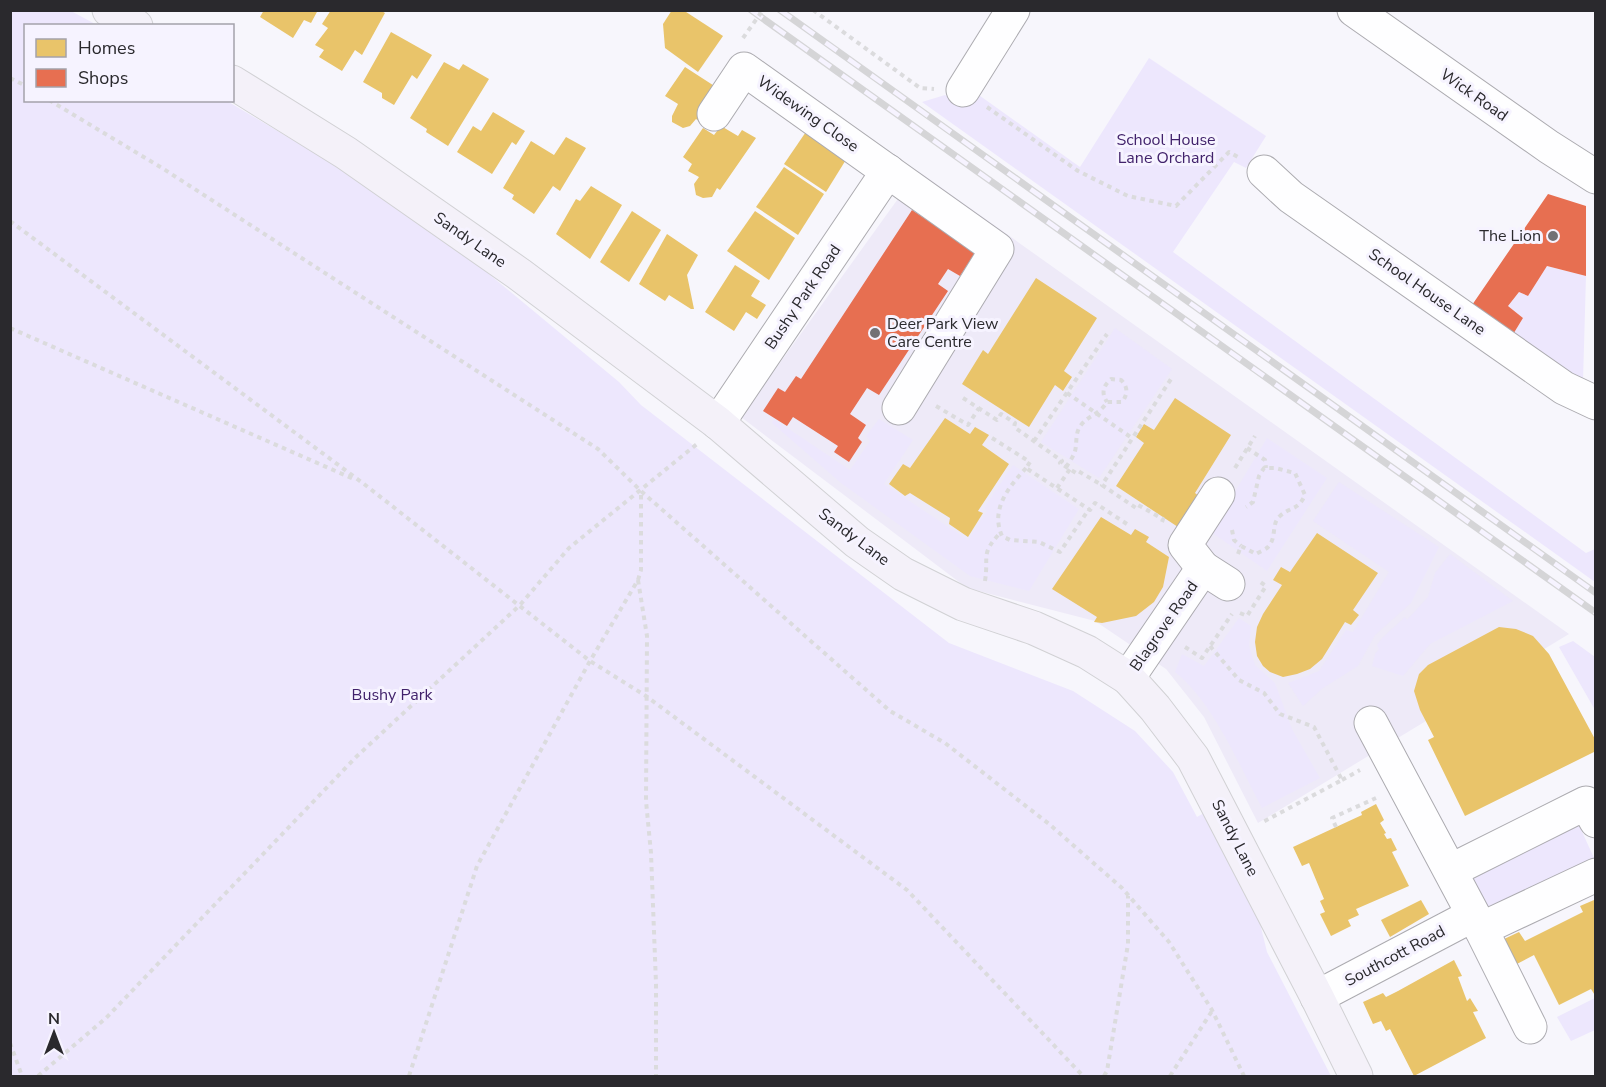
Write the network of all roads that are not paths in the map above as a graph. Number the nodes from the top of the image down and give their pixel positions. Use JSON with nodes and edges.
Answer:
{"nodes":[{"id":1,"x":109,"y":10,"type":"edge"},
{"id":2,"x":1013,"y":10,"type":"edge"},
{"id":3,"x":1354,"y":10,"type":"edge"},
{"id":4,"x":133,"y":24,"type":"edge"},
{"id":5,"x":234,"y":83,"type":"edge"},
{"id":6,"x":963,"y":90,"type":"road end"},
{"id":7,"x":714,"y":114,"type":"dead end"},
{"id":8,"x":888,"y":171,"type":"junction"},
{"id":9,"x":1264,"y":172,"type":"road end"},
{"id":10,"x":1596,"y":177,"type":"edge"},
{"id":11,"x":1596,"y":403,"type":"edge"},
{"id":12,"x":899,"y":408,"type":"dead end"},
{"id":13,"x":718,"y":423,"type":"junction"},
{"id":14,"x":1230,"y":500,"type":"road end"},
{"id":15,"x":1128,"y":678,"type":"junction"},
{"id":16,"x":1371,"y":723,"type":"dead end"},
{"id":17,"x":1596,"y":821,"type":"edge"},
{"id":18,"x":1452,"y":870,"type":"junction"},
{"id":19,"x":1596,"y":875,"type":"edge"},
{"id":20,"x":1477,"y":922,"type":"junction"},
{"id":21,"x":1317,"y":997,"type":"junction"},
{"id":22,"x":1530,"y":1027,"type":"dead end"},
{"id":23,"x":1356,"y":1077,"type":"edge"}],
"edges":[{"from":1,"to":4,"type":"main road"},
{"from":2,"to":6,"type":"street"},
{"from":3,"to":10,"type":"street","name":"Wick Road"},
{"from":5,"to":13,"type":"main road","name":"Sandy Lane"},
{"from":7,"to":8,"type":"street","name":"Widewing Close"},
{"from":8,"to":12,"type":"street"},
{"from":8,"to":13,"type":"street","name":"Bushy Park Road"},
{"from":9,"to":11,"type":"street","name":"School House Lane"},
{"from":13,"to":15,"type":"main road","name":"Sandy Lane"},
{"from":14,"to":15,"type":"street","name":"Blagrove Road"},
{"from":15,"to":21,"type":"main road","name":"Sandy Lane"},
{"from":16,"to":18,"type":"street"},
{"from":17,"to":18,"type":"street"},
{"from":18,"to":20,"type":"street"},
{"from":19,"to":20,"type":"street","name":"Southcott Road"},
{"from":20,"to":21,"type":"street","name":"Southcott Road"},
{"from":20,"to":22,"type":"street"},
{"from":21,"to":23,"type":"main road","name":"Sandy Lane"}]}
